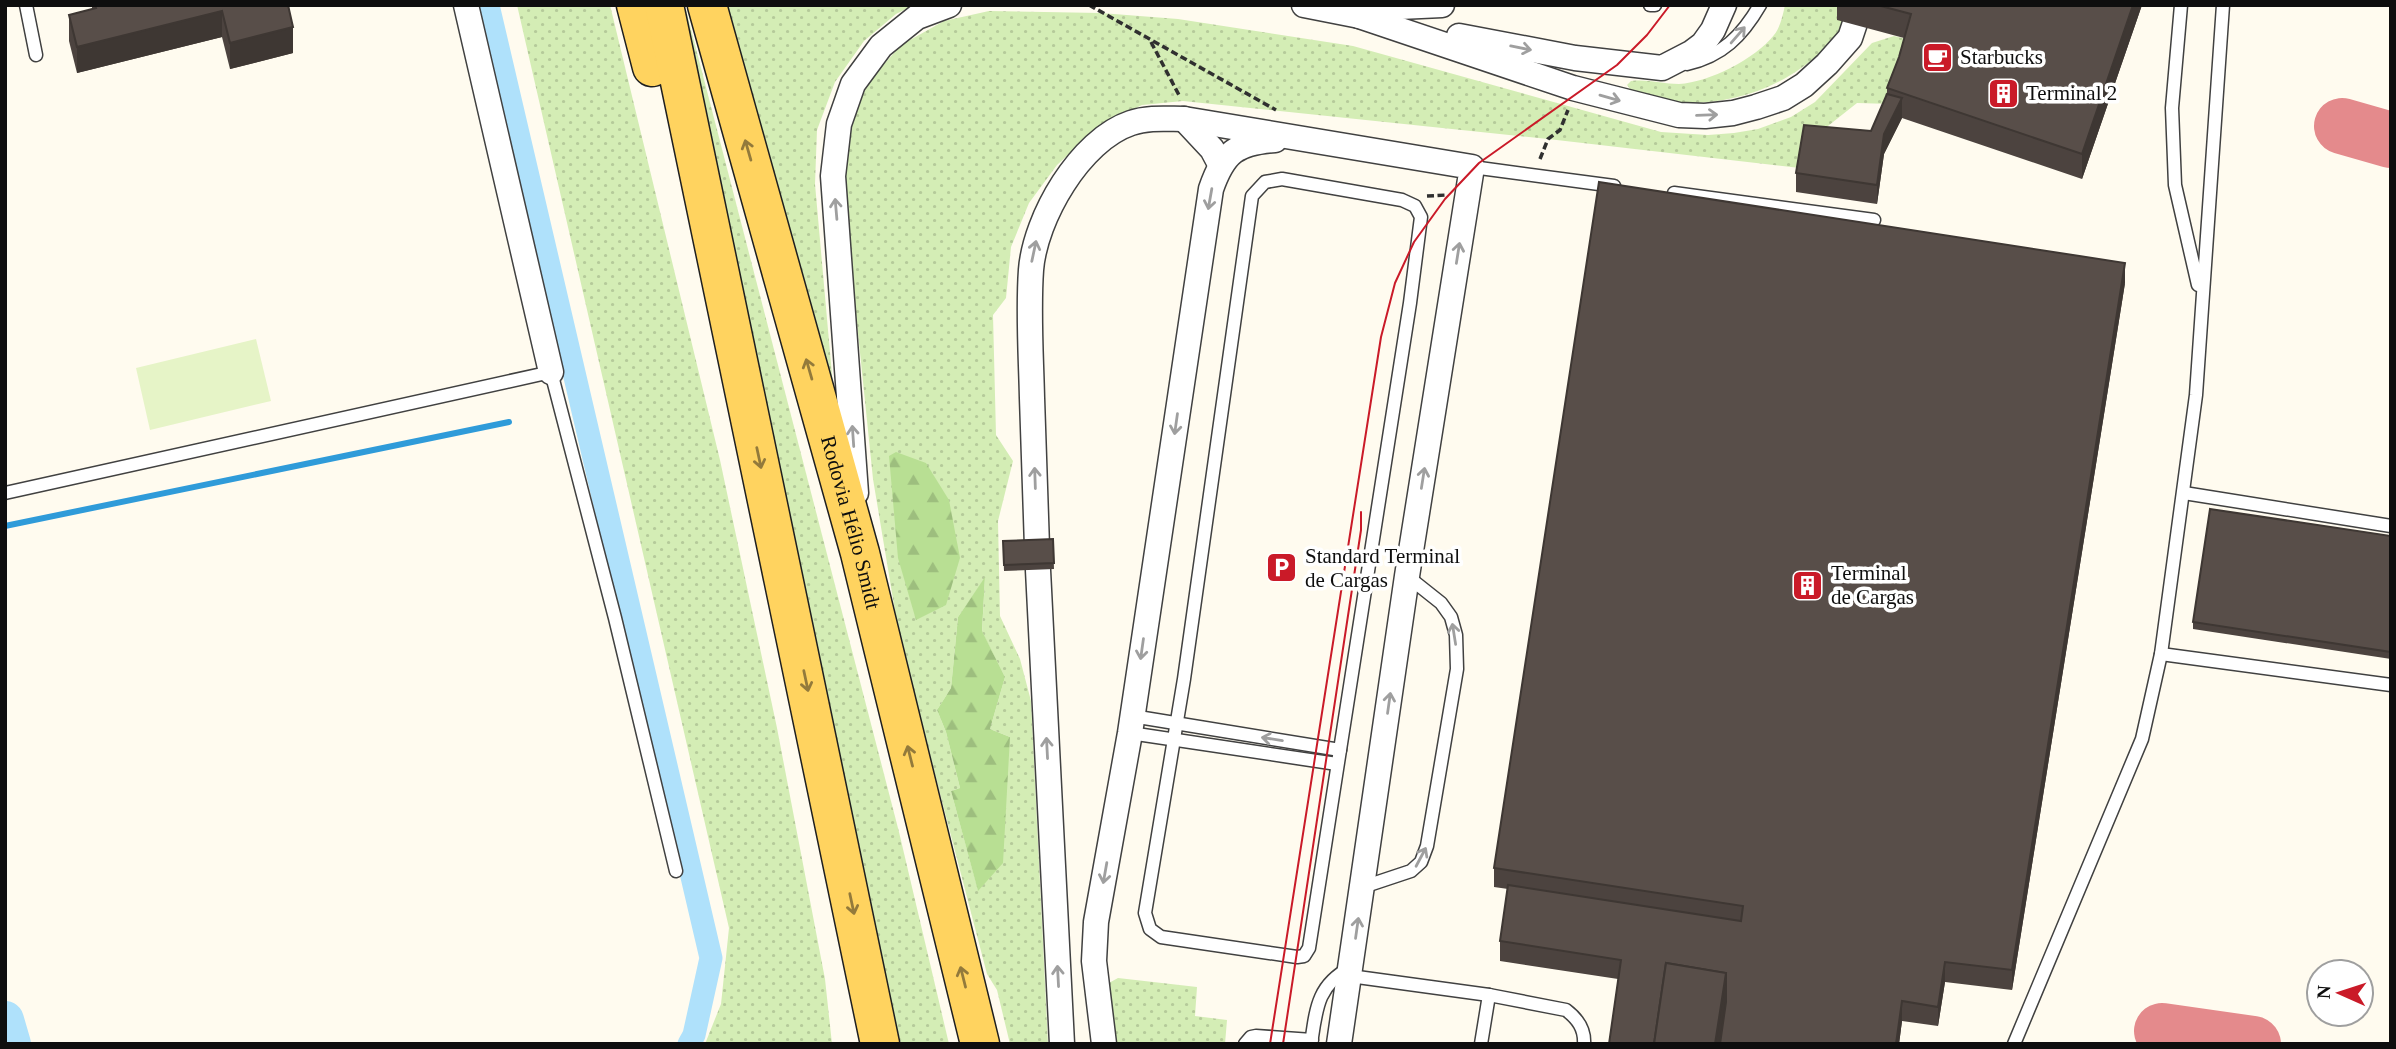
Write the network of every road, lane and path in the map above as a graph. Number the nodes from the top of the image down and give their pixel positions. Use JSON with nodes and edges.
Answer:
{"nodes":[{"id":1,"x":26,"y":5,"type":"edge"},
{"id":2,"x":466,"y":5,"type":"edge"},
{"id":3,"x":707,"y":5,"type":"edge"},
{"id":4,"x":949,"y":5,"type":"edge"},
{"id":5,"x":1089,"y":5,"type":"edge"},
{"id":6,"x":1284,"y":5,"type":"edge"},
{"id":7,"x":1442,"y":5,"type":"edge"},
{"id":8,"x":1724,"y":5,"type":"edge"},
{"id":9,"x":1760,"y":5,"type":"edge"},
{"id":10,"x":1861,"y":5,"type":"edge"},
{"id":11,"x":2181,"y":5,"type":"edge"},
{"id":12,"x":2223,"y":5,"type":"edge"},
{"id":13,"x":1315,"y":7,"type":"edge"},
{"id":14,"x":652,"y":11,"type":"edge"},
{"id":15,"x":1359,"y":16,"type":"junction"},
{"id":16,"x":1150,"y":40,"type":"junction"},
{"id":17,"x":36,"y":55,"type":"dead end"},
{"id":18,"x":1662,"y":68,"type":"junction"},
{"id":19,"x":1573,"y":88,"type":"junction"},
{"id":20,"x":1282,"y":113,"type":"dead end"},
{"id":21,"x":1188,"y":120,"type":"junction"},
{"id":22,"x":1293,"y":138,"type":"junction"},
{"id":23,"x":1220,"y":164,"type":"junction"},
{"id":24,"x":1472,"y":167,"type":"junction"},
{"id":25,"x":1533,"y":175,"type":"junction"},
{"id":26,"x":1629,"y":188,"type":"edge"},
{"id":27,"x":1656,"y":191,"type":"edge"},
{"id":28,"x":1467,"y":196,"type":"junction"},
{"id":29,"x":1415,"y":206,"type":"junction"},
{"id":30,"x":1874,"y":220,"type":"dead end"},
{"id":31,"x":2202,"y":300,"type":"junction"},
{"id":32,"x":551,"y":372,"type":"junction"},
{"id":33,"x":5,"y":493,"type":"edge"},
{"id":34,"x":2184,"y":493,"type":"junction"},
{"id":35,"x":2391,"y":526,"type":"edge"},
{"id":36,"x":860,"y":553,"type":"junction"},
{"id":37,"x":1407,"y":576,"type":"junction"},
{"id":38,"x":2161,"y":654,"type":"junction"},
{"id":39,"x":2391,"y":685,"type":"edge"},
{"id":40,"x":1177,"y":723,"type":"junction"},
{"id":41,"x":1131,"y":725,"type":"junction"},
{"id":42,"x":1174,"y":740,"type":"junction"},
{"id":43,"x":1339,"y":757,"type":"junction"},
{"id":44,"x":676,"y":871,"type":"dead end"},
{"id":45,"x":1363,"y":887,"type":"junction"},
{"id":46,"x":1351,"y":972,"type":"junction"},
{"id":47,"x":1489,"y":995,"type":"junction"},
{"id":48,"x":1311,"y":1042,"type":"edge"},
{"id":49,"x":880,"y":1044,"type":"edge"},
{"id":50,"x":979,"y":1044,"type":"edge"},
{"id":51,"x":1062,"y":1044,"type":"edge"},
{"id":52,"x":1104,"y":1044,"type":"edge"},
{"id":53,"x":1245,"y":1044,"type":"edge"},
{"id":54,"x":1339,"y":1044,"type":"edge"},
{"id":55,"x":1481,"y":1044,"type":"edge"},
{"id":56,"x":1584,"y":1044,"type":"edge"},
{"id":57,"x":2014,"y":1044,"type":"edge"}],
"edges":[{"from":1,"to":17,"type":"lane"},
{"from":2,"to":32,"type":"street"},
{"from":36,"to":3,"type":"main road","name":"Rodovia Hélio Smidt","one_way":true},
{"from":36,"to":4,"type":"street","one_way":true},
{"from":5,"to":16,"type":"path"},
{"from":6,"to":13,"type":"street"},
{"from":7,"to":13,"type":"street"},
{"from":8,"to":18,"type":"street"},
{"from":18,"to":9,"type":"lane","one_way":true},
{"from":19,"to":10,"type":"street","one_way":true},
{"from":11,"to":31,"type":"lane"},
{"from":12,"to":31,"type":"lane"},
{"from":13,"to":15,"type":"street"},
{"from":14,"to":49,"type":"main road","one_way":true},
{"from":15,"to":18,"type":"street","one_way":true},
{"from":15,"to":19,"type":"street"},
{"from":16,"to":20,"type":"path"},
{"from":16,"to":21,"type":"path"},
{"from":19,"to":25,"type":"path"},
{"from":21,"to":22,"type":"street"},
{"from":21,"to":23,"type":"street"},
{"from":51,"to":21,"type":"street","one_way":true},
{"from":22,"to":23,"type":"street"},
{"from":22,"to":24,"type":"street"},
{"from":23,"to":41,"type":"street","one_way":true},
{"from":24,"to":25,"type":"lane"},
{"from":24,"to":28,"type":"street"},
{"from":25,"to":26,"type":"lane"},
{"from":27,"to":30,"type":"lane"},
{"from":28,"to":29,"type":"path"},
{"from":37,"to":28,"type":"street","one_way":true},
{"from":29,"to":40,"type":"lane"},
{"from":29,"to":43,"type":"lane"},
{"from":31,"to":34,"type":"lane"},
{"from":32,"to":33,"type":"lane"},
{"from":32,"to":44,"type":"lane"},
{"from":34,"to":35,"type":"lane"},
{"from":34,"to":38,"type":"lane"},
{"from":50,"to":36,"type":"main road","name":"Rodovia Hélio Smidt","one_way":true},
{"from":45,"to":37,"type":"street","one_way":true},
{"from":45,"to":37,"type":"lane","one_way":true},
{"from":38,"to":39,"type":"lane"},
{"from":38,"to":57,"type":"lane"},
{"from":40,"to":41,"type":"lane"},
{"from":40,"to":42,"type":"lane"},
{"from":43,"to":40,"type":"lane","one_way":true},
{"from":41,"to":42,"type":"lane"},
{"from":41,"to":52,"type":"street","one_way":true},
{"from":42,"to":43,"type":"lane"},
{"from":42,"to":43,"type":"lane"},
{"from":46,"to":45,"type":"street","one_way":true},
{"from":46,"to":47,"type":"lane"},
{"from":46,"to":48,"type":"lane"},
{"from":46,"to":54,"type":"street"},
{"from":47,"to":55,"type":"lane"},
{"from":47,"to":56,"type":"lane"},
{"from":48,"to":53,"type":"lane"}]}
